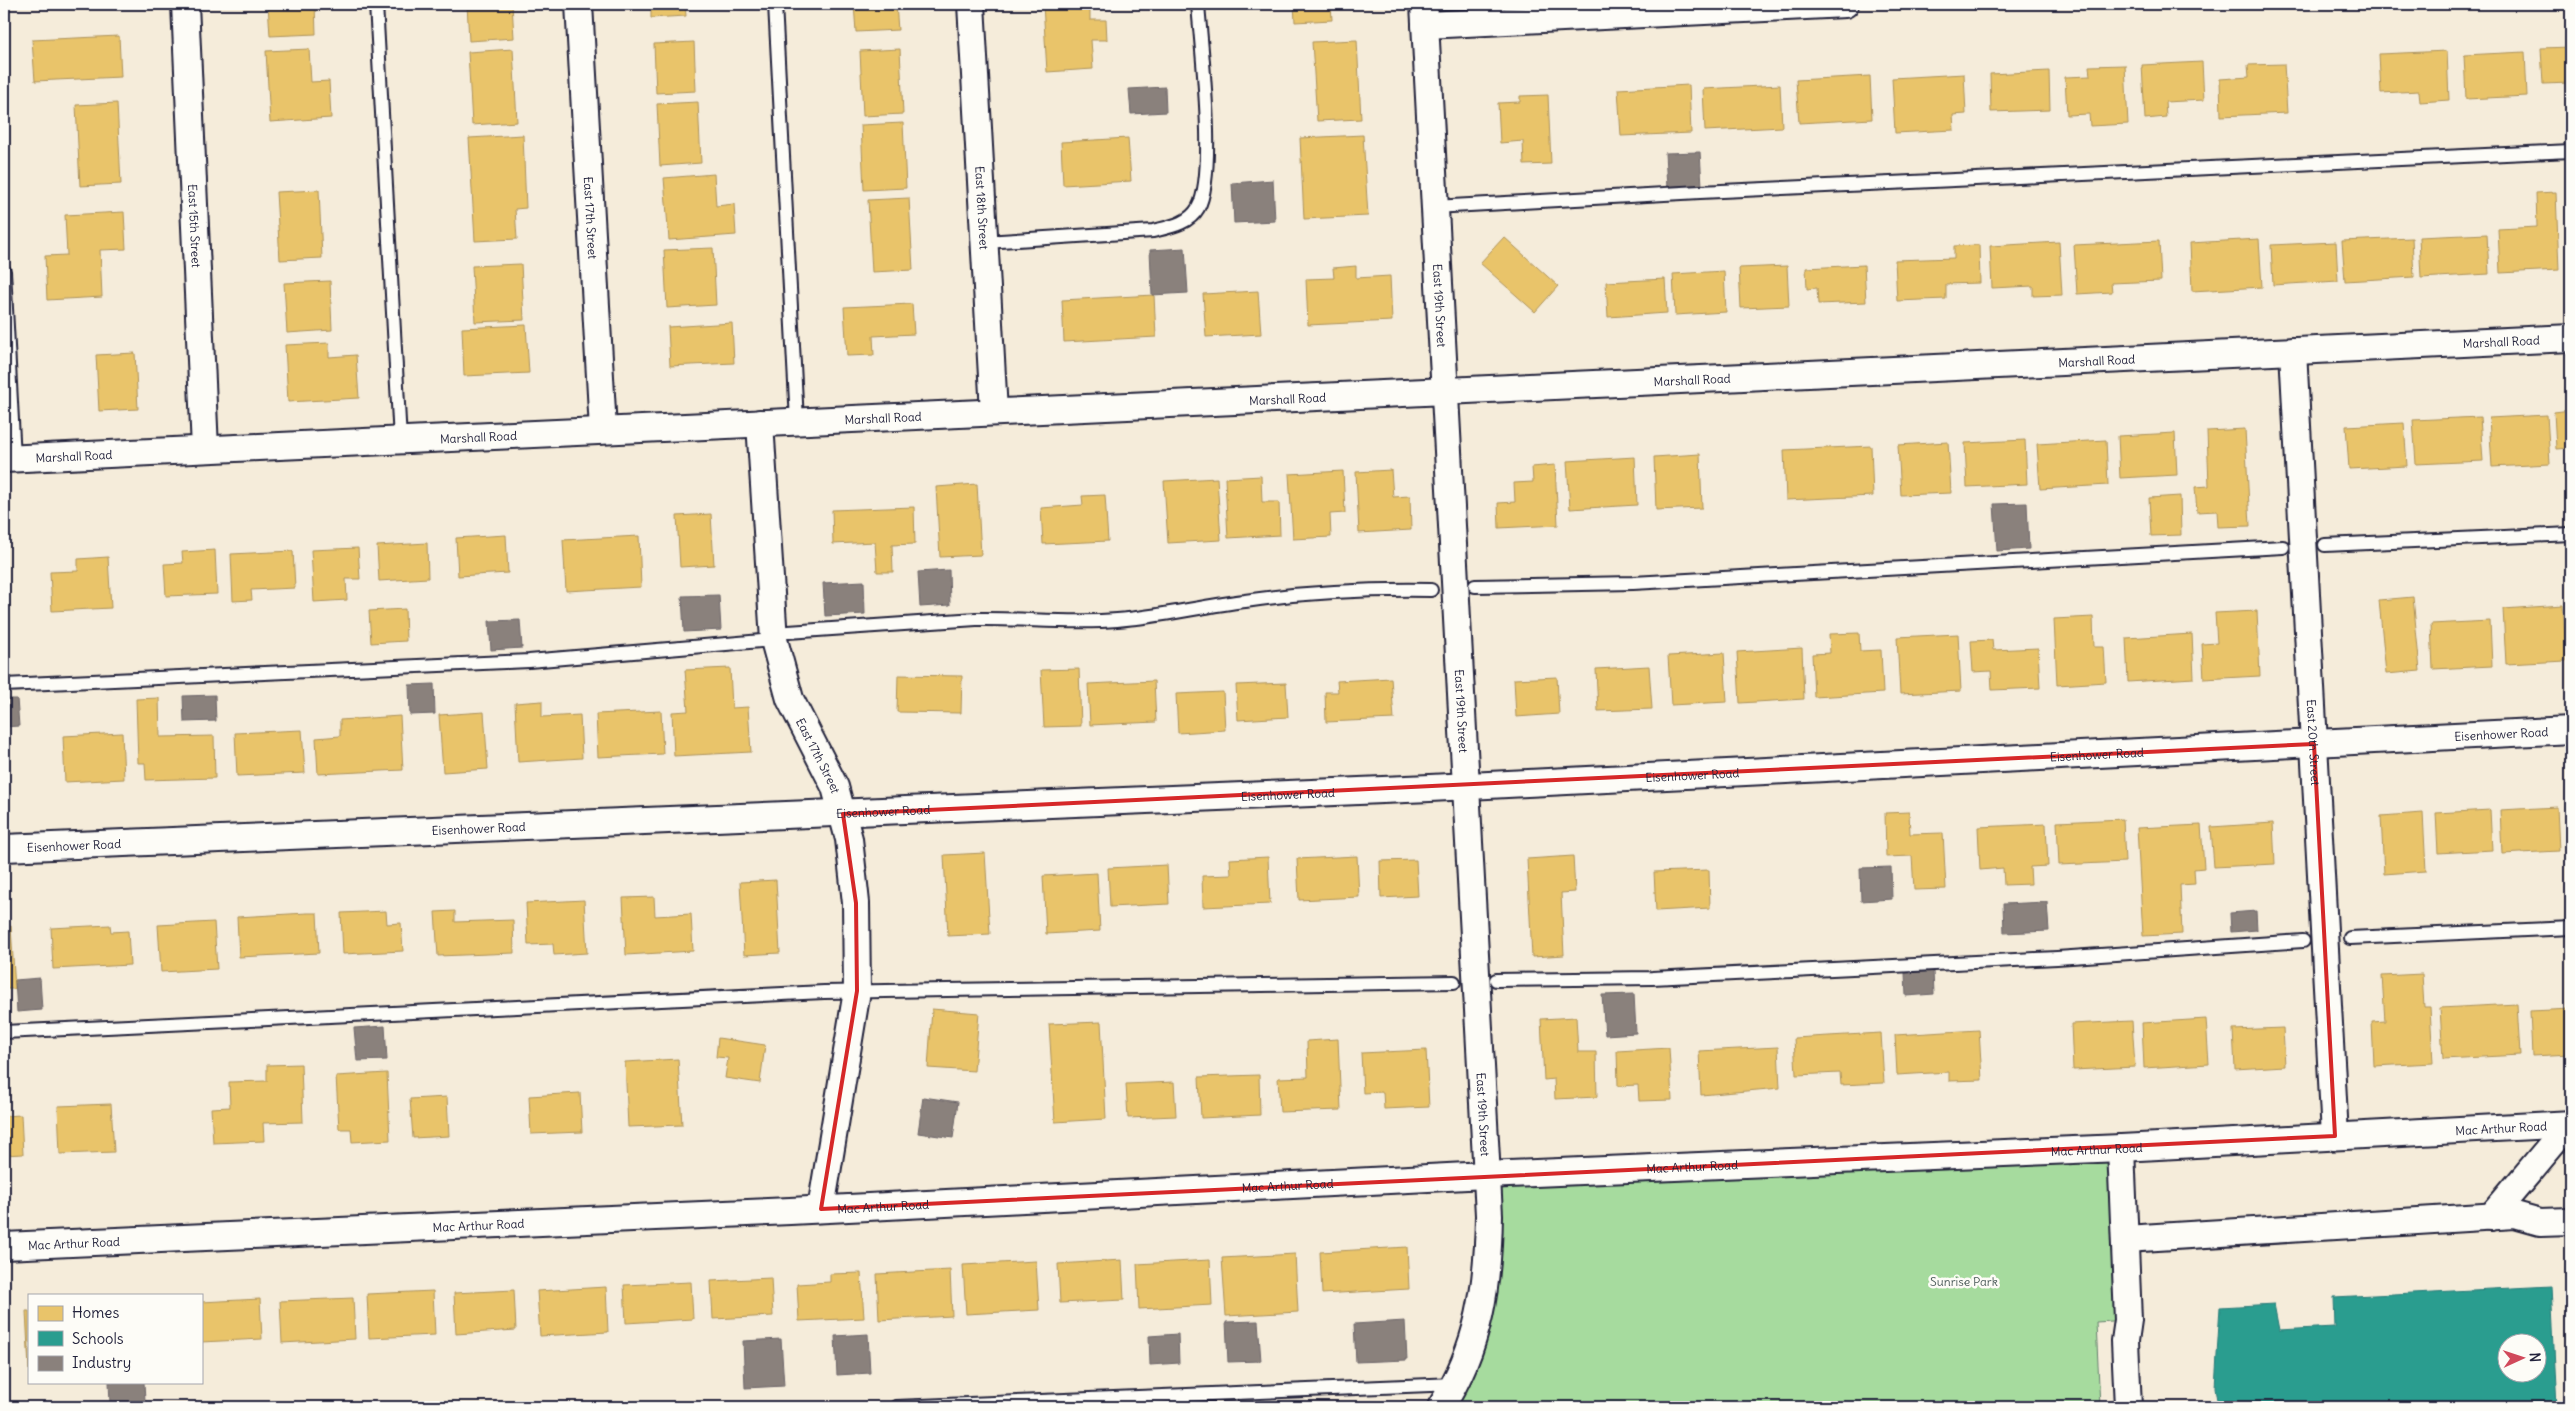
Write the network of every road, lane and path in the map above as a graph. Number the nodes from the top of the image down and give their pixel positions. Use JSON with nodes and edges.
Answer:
{"nodes":[{"id":1,"x":185,"y":4,"type":"edge"},
{"id":2,"x":376,"y":4,"type":"edge"},
{"id":3,"x":579,"y":4,"type":"edge"},
{"id":4,"x":774,"y":4,"type":"edge"},
{"id":5,"x":971,"y":4,"type":"edge"},
{"id":6,"x":1198,"y":4,"type":"edge"},
{"id":7,"x":1845,"y":4,"type":"edge"},
{"id":8,"x":1424,"y":14,"type":"edge"},
{"id":9,"x":2571,"y":151,"type":"edge"},
{"id":10,"x":1434,"y":206,"type":"junction"},
{"id":11,"x":985,"y":242,"type":"junction"},
{"id":12,"x":4,"y":271,"type":"edge"},
{"id":13,"x":2571,"y":338,"type":"edge"},
{"id":14,"x":2293,"y":351,"type":"junction"},
{"id":15,"x":1444,"y":391,"type":"junction"},
{"id":16,"x":994,"y":412,"type":"junction"},
{"id":17,"x":797,"y":421,"type":"junction"},
{"id":18,"x":760,"y":423,"type":"junction"},
{"id":19,"x":604,"y":430,"type":"junction"},
{"id":20,"x":400,"y":440,"type":"junction"},
{"id":21,"x":205,"y":449,"type":"junction"},
{"id":22,"x":9,"y":458,"type":"edge"},
{"id":23,"x":2571,"y":534,"type":"edge"},
{"id":24,"x":2325,"y":545,"type":"dead end"},
{"id":25,"x":2283,"y":547,"type":"dead end"},
{"id":26,"x":1475,"y":586,"type":"dead end"},
{"id":27,"x":1431,"y":590,"type":"dead end"},
{"id":28,"x":774,"y":636,"type":"junction"},
{"id":29,"x":4,"y":685,"type":"edge"},
{"id":30,"x":2571,"y":730,"type":"edge"},
{"id":31,"x":2314,"y":744,"type":"junction"},
{"id":32,"x":1466,"y":786,"type":"junction"},
{"id":33,"x":843,"y":814,"type":"junction"},
{"id":34,"x":4,"y":848,"type":"edge"},
{"id":35,"x":2571,"y":928,"type":"edge"},
{"id":36,"x":2350,"y":938,"type":"dead end"},
{"id":37,"x":2303,"y":941,"type":"dead end"},
{"id":38,"x":1496,"y":980,"type":"dead end"},
{"id":39,"x":1454,"y":982,"type":"dead end"},
{"id":40,"x":857,"y":992,"type":"junction"},
{"id":41,"x":4,"y":1032,"type":"edge"},
{"id":42,"x":2570,"y":1124,"type":"edge"},
{"id":43,"x":2335,"y":1136,"type":"junction"},
{"id":44,"x":2121,"y":1148,"type":"junction"},
{"id":45,"x":1486,"y":1174,"type":"junction"},
{"id":46,"x":821,"y":1209,"type":"junction"},
{"id":47,"x":2491,"y":1217,"type":"junction"},
{"id":48,"x":2571,"y":1222,"type":"edge"},
{"id":49,"x":2125,"y":1239,"type":"junction"},
{"id":50,"x":4,"y":1246,"type":"edge"},
{"id":51,"x":1456,"y":1384,"type":"junction"},
{"id":52,"x":896,"y":1407,"type":"edge"},
{"id":53,"x":1441,"y":1407,"type":"edge"},
{"id":54,"x":2128,"y":1407,"type":"edge"}],
"edges":[{"from":1,"to":21,"type":"street","name":"East 15th Street"},
{"from":2,"to":20,"type":"lane"},
{"from":3,"to":19,"type":"street","name":"East 17th Street"},
{"from":4,"to":17,"type":"lane"},
{"from":5,"to":11,"type":"street","name":"East 18th Street"},
{"from":6,"to":11,"type":"lane"},
{"from":7,"to":8,"type":"street"},
{"from":8,"to":10,"type":"street","name":"East 19th Street"},
{"from":9,"to":10,"type":"lane"},
{"from":10,"to":15,"type":"street","name":"East 19th Street"},
{"from":11,"to":16,"type":"street","name":"East 18th Street"},
{"from":12,"to":22,"type":"lane"},
{"from":13,"to":14,"type":"street","name":"Marshall Road"},
{"from":14,"to":15,"type":"street","name":"Marshall Road"},
{"from":14,"to":31,"type":"street","name":"East 20th Street"},
{"from":15,"to":16,"type":"street","name":"Marshall Road"},
{"from":15,"to":32,"type":"street","name":"East 19th Street"},
{"from":16,"to":17,"type":"street","name":"Marshall Road"},
{"from":17,"to":18,"type":"street","name":"Marshall Road"},
{"from":18,"to":19,"type":"street","name":"Marshall Road"},
{"from":18,"to":28,"type":"street","name":"East 17th Street"},
{"from":19,"to":20,"type":"street","name":"Marshall Road"},
{"from":20,"to":21,"type":"street","name":"Marshall Road"},
{"from":21,"to":22,"type":"street","name":"Marshall Road"},
{"from":23,"to":24,"type":"lane"},
{"from":25,"to":26,"type":"lane"},
{"from":27,"to":28,"type":"lane"},
{"from":28,"to":29,"type":"lane"},
{"from":28,"to":33,"type":"street","name":"East 17th Street"},
{"from":30,"to":31,"type":"street","name":"Eisenhower Road"},
{"from":31,"to":32,"type":"street","name":"Eisenhower Road"},
{"from":31,"to":43,"type":"street","name":"East 20th Street"},
{"from":32,"to":33,"type":"street","name":"Eisenhower Road"},
{"from":32,"to":45,"type":"street","name":"East 19th Street"},
{"from":33,"to":34,"type":"street","name":"Eisenhower Road"},
{"from":33,"to":40,"type":"street","name":"East 17th Street"},
{"from":35,"to":36,"type":"lane"},
{"from":37,"to":38,"type":"lane"},
{"from":39,"to":40,"type":"lane"},
{"from":40,"to":41,"type":"lane"},
{"from":40,"to":46,"type":"street","name":"East 17th Street"},
{"from":42,"to":43,"type":"street","name":"Mac Arthur Road"},
{"from":42,"to":47,"type":"street"},
{"from":43,"to":44,"type":"street","name":"Mac Arthur Road"},
{"from":44,"to":45,"type":"street","name":"Mac Arthur Road"},
{"from":44,"to":49,"type":"street"},
{"from":45,"to":46,"type":"street","name":"Mac Arthur Road"},
{"from":45,"to":51,"type":"street","name":"East 19th Street"},
{"from":46,"to":50,"type":"street","name":"Mac Arthur Road"},
{"from":47,"to":48,"type":"street"},
{"from":47,"to":49,"type":"street"},
{"from":49,"to":54,"type":"street"},
{"from":51,"to":52,"type":"lane"},
{"from":51,"to":53,"type":"street","name":"East 19th Street"}]}
